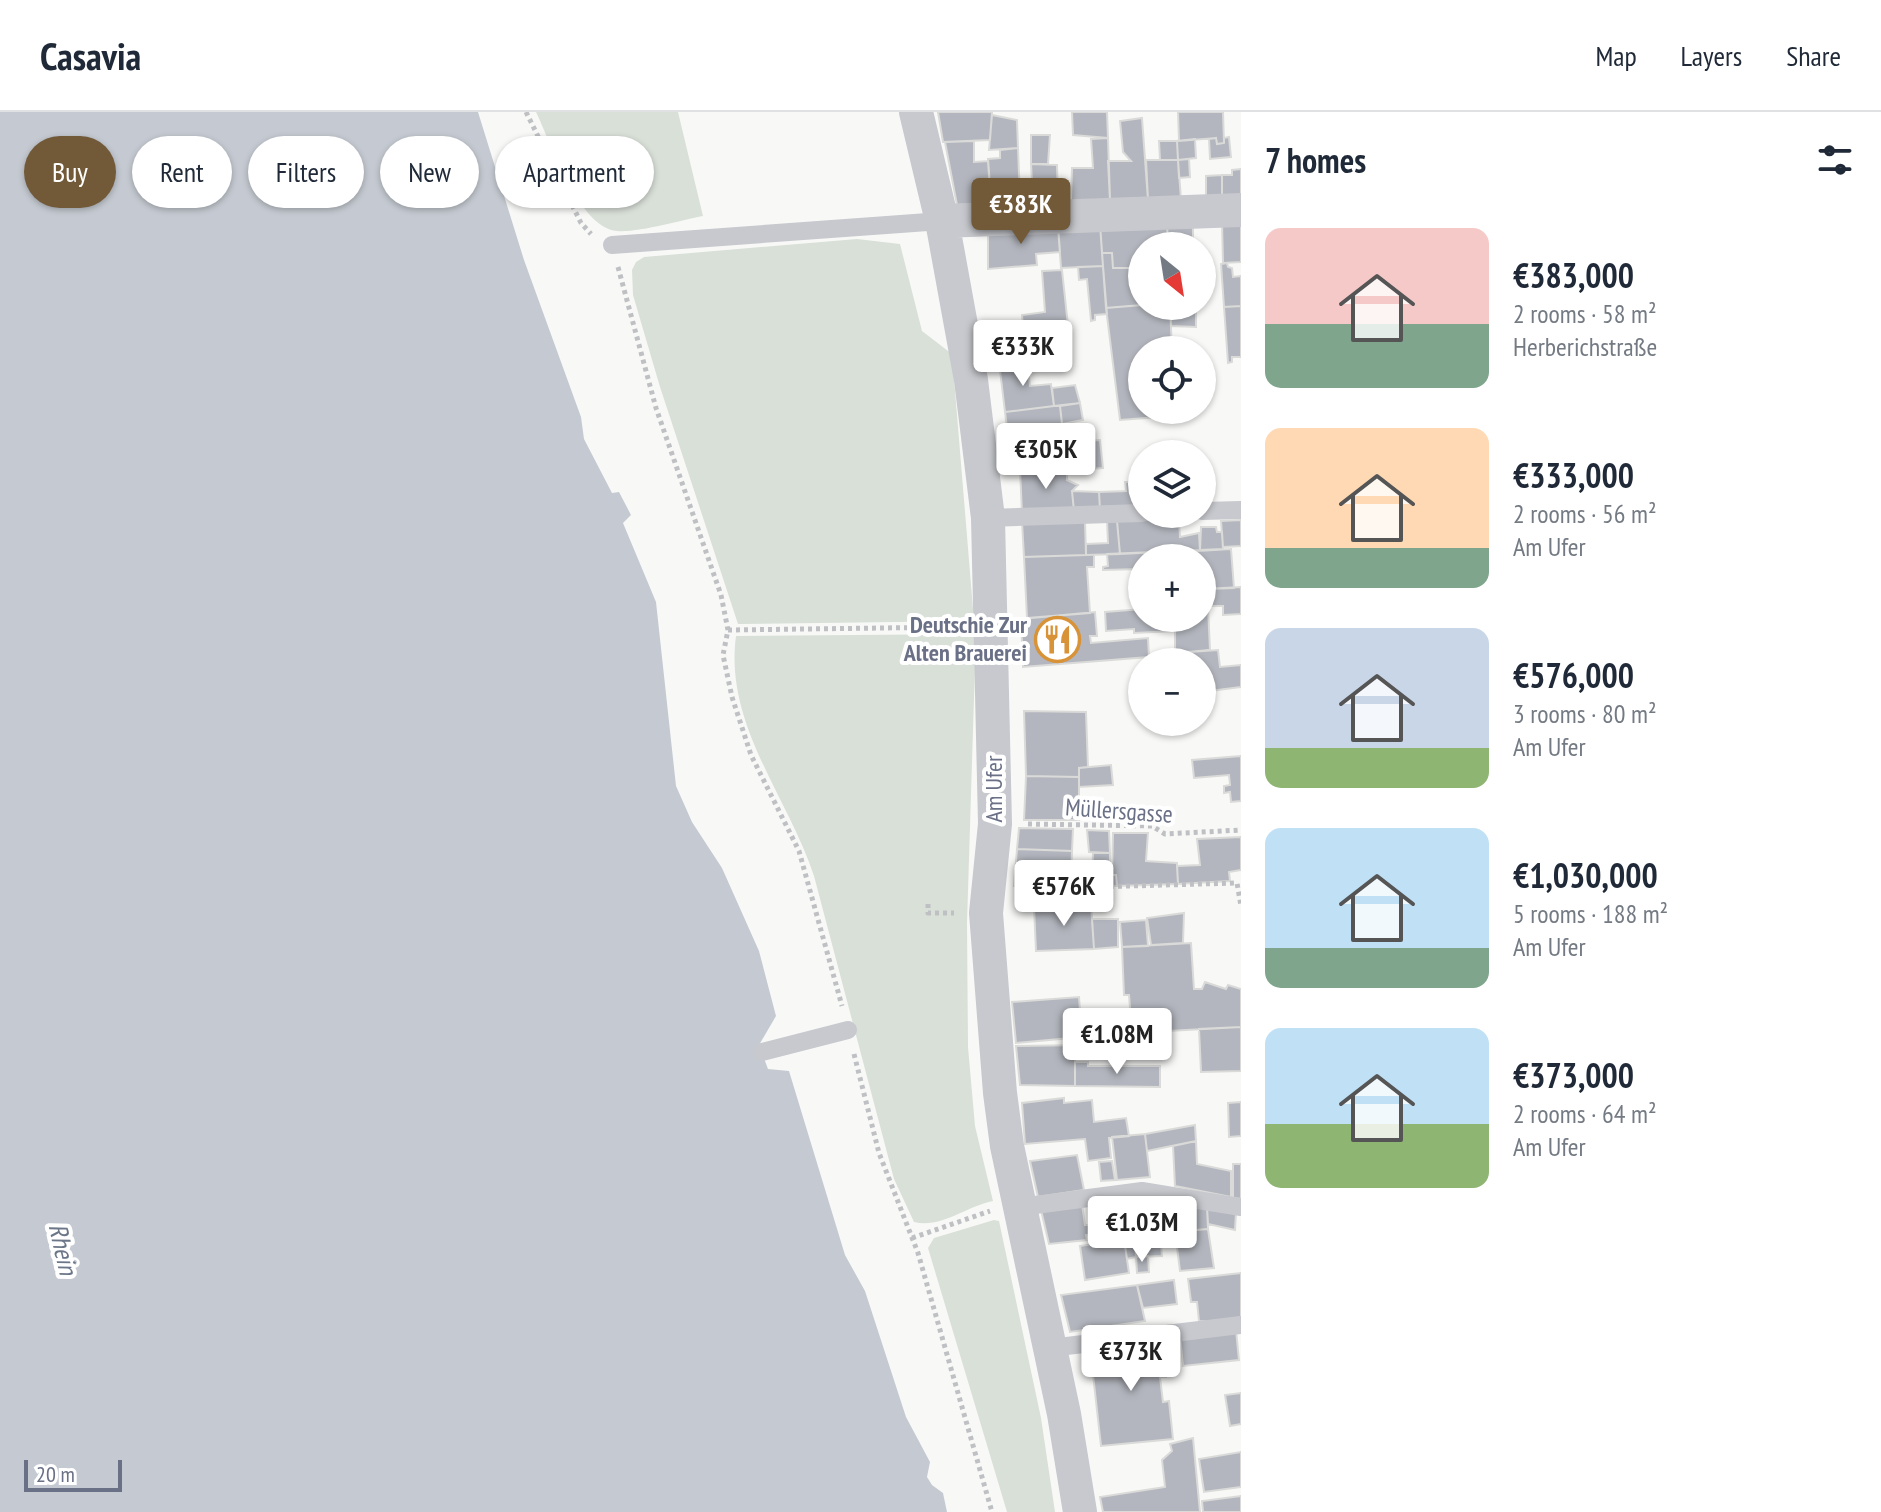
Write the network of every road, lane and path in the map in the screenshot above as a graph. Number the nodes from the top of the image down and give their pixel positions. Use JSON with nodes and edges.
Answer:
{"nodes":[{"id":1,"x":526,"y":112,"type":"edge"},
{"id":2,"x":916,"y":112,"type":"edge"},
{"id":3,"x":1241,"y":210,"type":"edge"},
{"id":4,"x":942,"y":221,"type":"junction"},
{"id":5,"x":612,"y":245,"type":"junction"},
{"id":6,"x":1241,"y":510,"type":"edge"},
{"id":7,"x":1216,"y":511,"type":"edge"},
{"id":8,"x":1128,"y":513,"type":"edge"},
{"id":9,"x":988,"y":518,"type":"junction"},
{"id":10,"x":709,"y":561,"type":"dead end"},
{"id":11,"x":992,"y":627,"type":"junction"},
{"id":12,"x":728,"y":630,"type":"dead end"},
{"id":13,"x":995,"y":824,"type":"junction"},
{"id":14,"x":1241,"y":830,"type":"edge"},
{"id":15,"x":989,"y":890,"type":"junction"},
{"id":16,"x":1241,"y":906,"type":"edge"},
{"id":17,"x":848,"y":1030,"type":"dead end"},
{"id":18,"x":762,"y":1052,"type":"dead end"},
{"id":19,"x":1020,"y":1207,"type":"junction"},
{"id":20,"x":1241,"y":1207,"type":"edge"},
{"id":21,"x":912,"y":1238,"type":"dead end"},
{"id":22,"x":1241,"y":1325,"type":"edge"},
{"id":23,"x":1050,"y":1348,"type":"junction"},
{"id":24,"x":1080,"y":1512,"type":"edge"}],
"edges":[{"from":1,"to":5,"type":"path"},
{"from":2,"to":4,"type":"street","name":"Am Ufer"},
{"from":3,"to":4,"type":"street"},
{"from":4,"to":5,"type":"lane"},
{"from":4,"to":9,"type":"street","name":"Am Ufer"},
{"from":5,"to":10,"type":"path"},
{"from":6,"to":7,"type":"lane"},
{"from":8,"to":9,"type":"lane"},
{"from":9,"to":11,"type":"street","name":"Am Ufer"},
{"from":11,"to":12,"type":"path"},
{"from":11,"to":13,"type":"street","name":"Am Ufer"},
{"from":13,"to":14,"type":"path","name":"Müllersgasse"},
{"from":13,"to":15,"type":"street","name":"Am Ufer"},
{"from":15,"to":16,"type":"path"},
{"from":15,"to":19,"type":"street","name":"Am Ufer"},
{"from":17,"to":18,"type":"lane"},
{"from":19,"to":20,"type":"lane"},
{"from":19,"to":21,"type":"path"},
{"from":19,"to":23,"type":"street","name":"Am Ufer"},
{"from":22,"to":23,"type":"lane"},
{"from":23,"to":24,"type":"street","name":"Am Ufer"}]}
